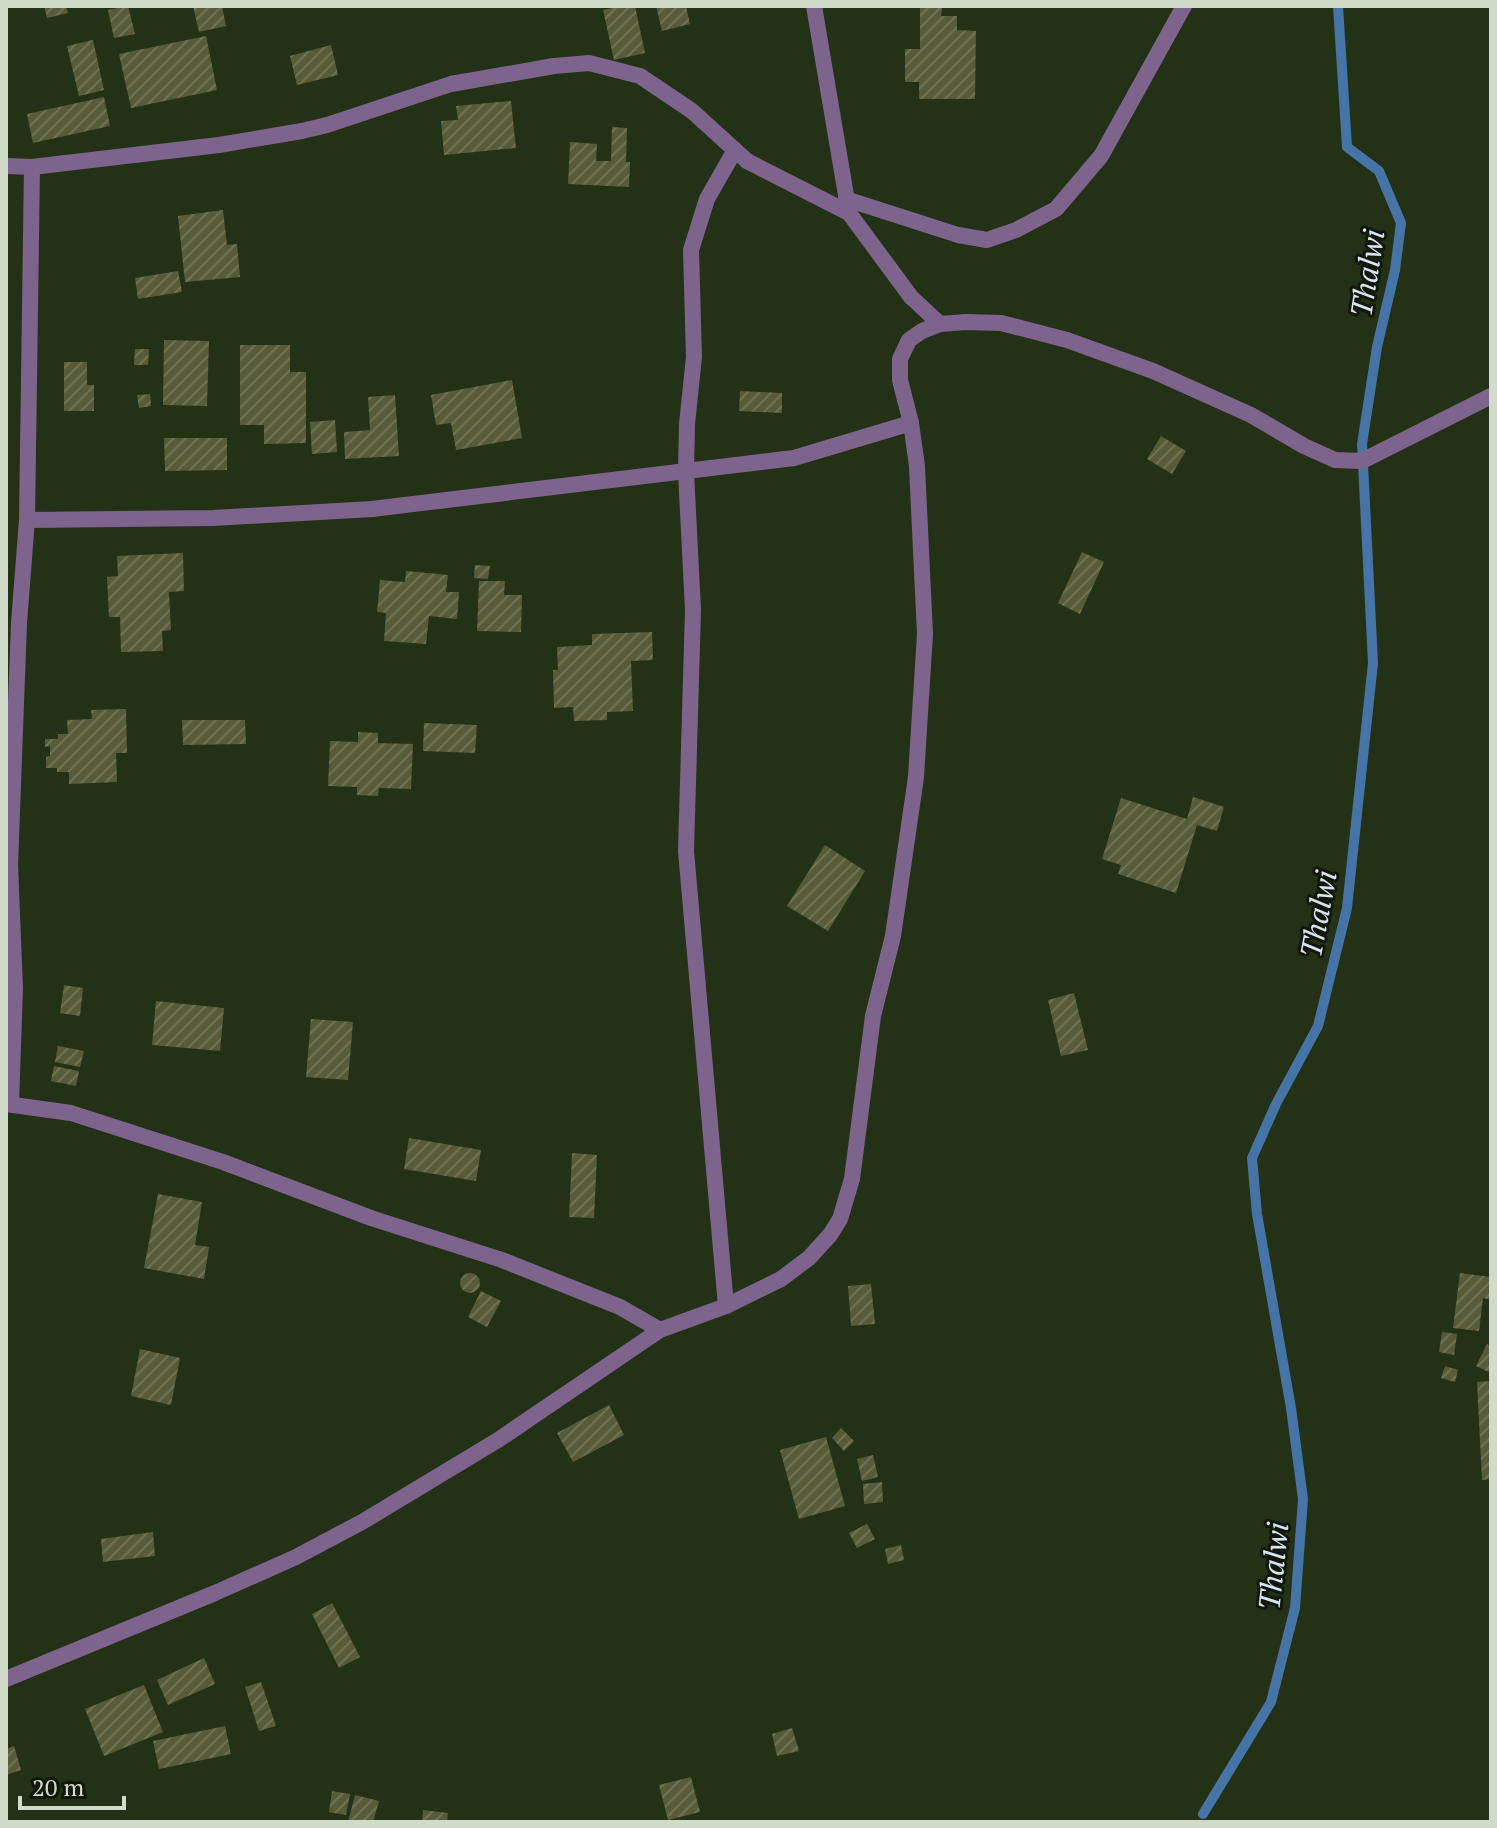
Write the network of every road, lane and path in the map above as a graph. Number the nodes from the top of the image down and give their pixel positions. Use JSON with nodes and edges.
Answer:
{"nodes":[{"id":1,"x":814,"y":6,"type":"edge"},
{"id":2,"x":1184,"y":6,"type":"edge"},
{"id":3,"x":735,"y":150,"type":"junction"},
{"id":4,"x":6,"y":166,"type":"edge"},
{"id":5,"x":32,"y":167,"type":"junction"},
{"id":6,"x":848,"y":206,"type":"junction"},
{"id":7,"x":940,"y":324,"type":"junction"},
{"id":8,"x":1491,"y":396,"type":"edge"},
{"id":9,"x":911,"y":423,"type":"junction"},
{"id":10,"x":686,"y":472,"type":"junction"},
{"id":11,"x":27,"y":520,"type":"junction"},
{"id":12,"x":9,"y":1104,"type":"edge"},
{"id":13,"x":726,"y":1306,"type":"junction"},
{"id":14,"x":660,"y":1330,"type":"junction"},
{"id":15,"x":6,"y":1679,"type":"edge"}],
"edges":[{"from":1,"to":6,"type":"street"},
{"from":2,"to":6,"type":"street"},
{"from":3,"to":5,"type":"street"},
{"from":3,"to":6,"type":"street"},
{"from":3,"to":10,"type":"street"},
{"from":4,"to":5,"type":"street"},
{"from":5,"to":11,"type":"street"},
{"from":6,"to":7,"type":"street"},
{"from":7,"to":8,"type":"street"},
{"from":7,"to":9,"type":"street"},
{"from":9,"to":10,"type":"street"},
{"from":9,"to":13,"type":"street"},
{"from":10,"to":11,"type":"street"},
{"from":10,"to":13,"type":"street"},
{"from":11,"to":12,"type":"street"},
{"from":12,"to":14,"type":"street"},
{"from":13,"to":14,"type":"street"},
{"from":14,"to":15,"type":"street"}]}
